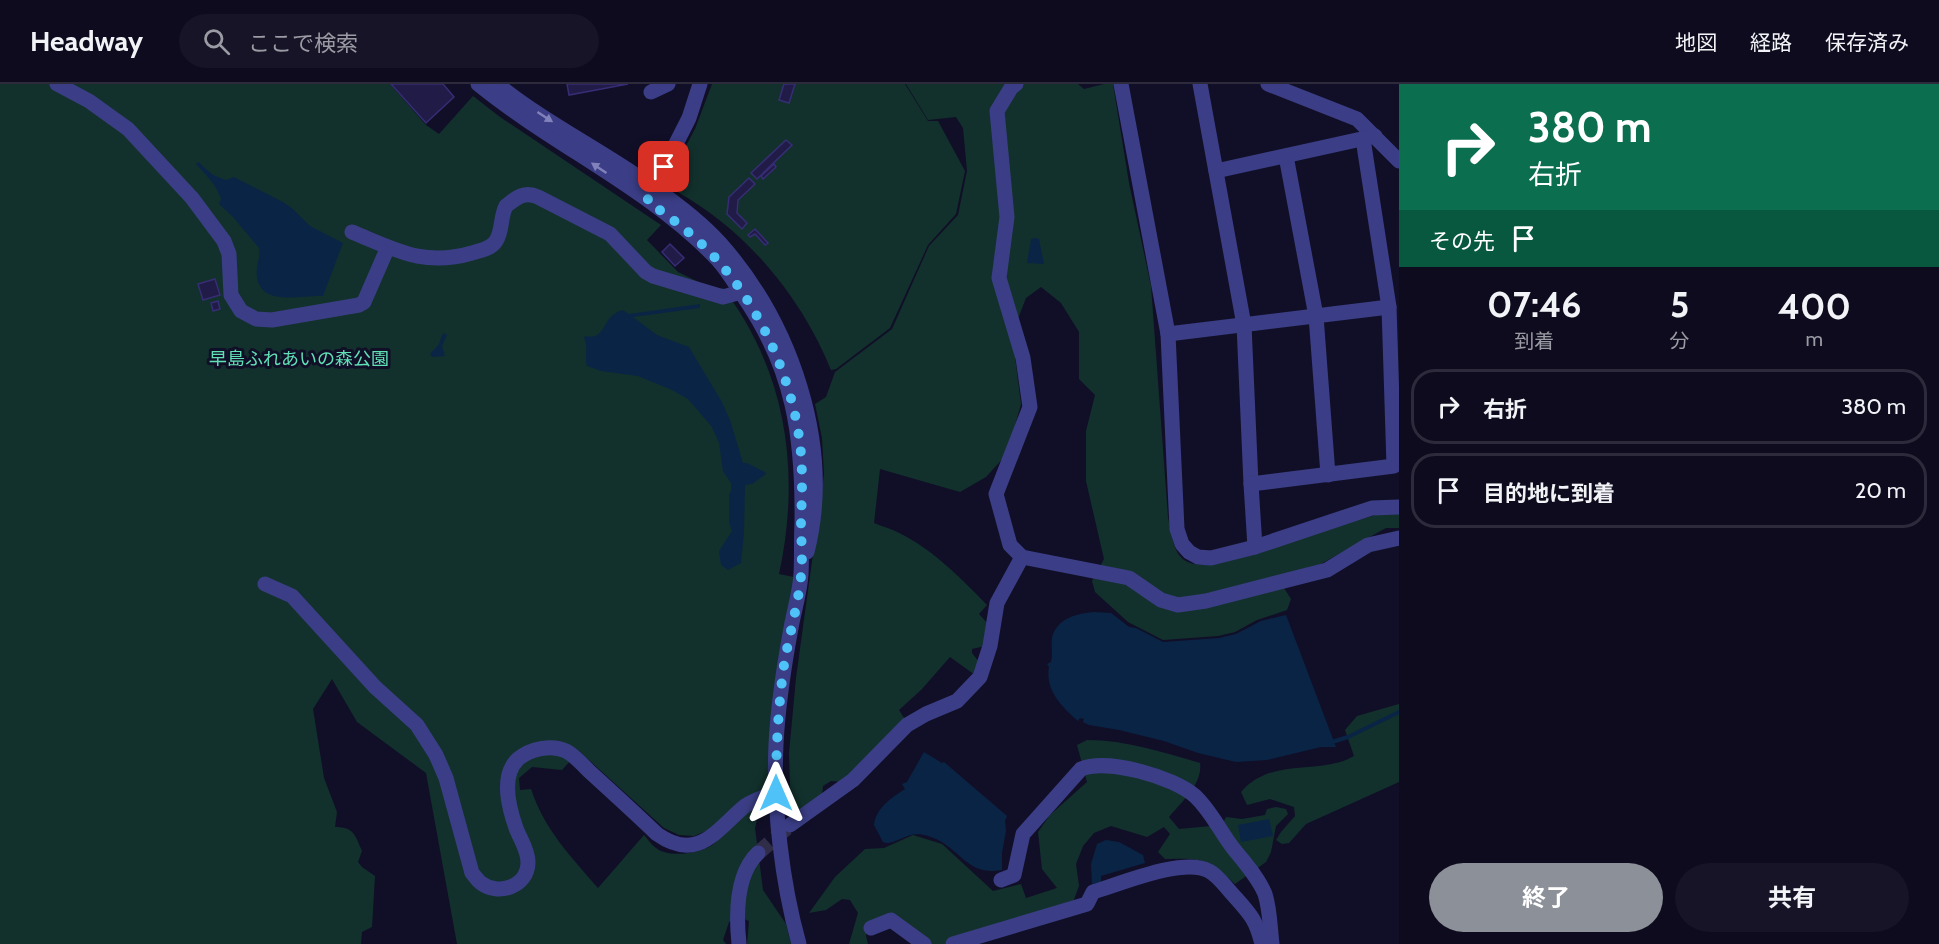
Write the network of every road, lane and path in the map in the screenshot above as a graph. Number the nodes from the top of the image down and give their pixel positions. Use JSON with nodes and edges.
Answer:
{"nodes":[{"id":1,"x":57,"y":84,"type":"edge"},
{"id":2,"x":478,"y":84,"type":"edge"},
{"id":3,"x":497,"y":84,"type":"edge"},
{"id":4,"x":668,"y":84,"type":"edge"},
{"id":5,"x":700,"y":84,"type":"edge"},
{"id":6,"x":1016,"y":84,"type":"edge"},
{"id":7,"x":1200,"y":84,"type":"edge"},
{"id":8,"x":1268,"y":84,"type":"edge"},
{"id":9,"x":1125,"y":85,"type":"edge"},
{"id":10,"x":651,"y":92,"type":"dead end"},
{"id":11,"x":1369,"y":138,"type":"junction"},
{"id":12,"x":1286,"y":156,"type":"junction"},
{"id":13,"x":1399,"y":161,"type":"edge"},
{"id":14,"x":1216,"y":171,"type":"junction"},
{"id":15,"x":651,"y":194,"type":"junction"},
{"id":16,"x":352,"y":232,"type":"dead end"},
{"id":17,"x":388,"y":247,"type":"junction"},
{"id":18,"x":741,"y":292,"type":"junction"},
{"id":19,"x":1389,"y":307,"type":"junction"},
{"id":20,"x":1316,"y":316,"type":"junction"},
{"id":21,"x":1244,"y":325,"type":"junction"},
{"id":22,"x":1168,"y":334,"type":"junction"},
{"id":23,"x":1328,"y":475,"type":"junction"},
{"id":24,"x":1251,"y":484,"type":"junction"},
{"id":25,"x":1399,"y":507,"type":"edge"},
{"id":26,"x":1399,"y":538,"type":"edge"},
{"id":27,"x":1255,"y":547,"type":"junction"},
{"id":28,"x":1022,"y":557,"type":"junction"},
{"id":29,"x":801,"y":575,"type":"junction"},
{"id":30,"x":266,"y":584,"type":"dead end"},
{"id":31,"x":776,"y":793,"type":"junction"},
{"id":32,"x":790,"y":825,"type":"tunnel mouth"},
{"id":33,"x":758,"y":852,"type":"tunnel mouth"},
{"id":34,"x":1001,"y":880,"type":"dead end"},
{"id":35,"x":871,"y":928,"type":"dead end"},
{"id":36,"x":739,"y":944,"type":"edge"},
{"id":37,"x":800,"y":944,"type":"edge"},
{"id":38,"x":924,"y":944,"type":"edge"},
{"id":39,"x":953,"y":944,"type":"edge"},
{"id":40,"x":1262,"y":944,"type":"edge"},
{"id":41,"x":1272,"y":944,"type":"edge"}],
"edges":[{"from":1,"to":17,"type":"street"},
{"from":15,"to":2,"type":"street","one_way":true},
{"from":3,"to":15,"type":"street","one_way":true},
{"from":4,"to":10,"type":"street"},
{"from":5,"to":15,"type":"street"},
{"from":6,"to":28,"type":"street"},
{"from":7,"to":14,"type":"street"},
{"from":8,"to":11,"type":"street"},
{"from":9,"to":22,"type":"street"},
{"from":11,"to":12,"type":"street"},
{"from":11,"to":13,"type":"street"},
{"from":11,"to":19,"type":"street"},
{"from":12,"to":14,"type":"street"},
{"from":12,"to":20,"type":"street"},
{"from":14,"to":21,"type":"street"},
{"from":15,"to":18,"type":"street"},
{"from":15,"to":29,"type":"street"},
{"from":16,"to":17,"type":"street"},
{"from":17,"to":18,"type":"street"},
{"from":18,"to":29,"type":"street"},
{"from":19,"to":20,"type":"street"},
{"from":19,"to":23,"type":"street"},
{"from":20,"to":21,"type":"street"},
{"from":20,"to":23,"type":"street"},
{"from":21,"to":22,"type":"street"},
{"from":21,"to":24,"type":"street"},
{"from":22,"to":27,"type":"street"},
{"from":23,"to":24,"type":"street"},
{"from":24,"to":27,"type":"street"},
{"from":25,"to":27,"type":"street"},
{"from":26,"to":28,"type":"street"},
{"from":28,"to":32,"type":"street"},
{"from":29,"to":31,"type":"street"},
{"from":30,"to":31,"type":"street"},
{"from":31,"to":37,"type":"street"},
{"from":33,"to":36,"type":"street"},
{"from":34,"to":41,"type":"street"},
{"from":35,"to":38,"type":"street"},
{"from":39,"to":40,"type":"street"}]}
